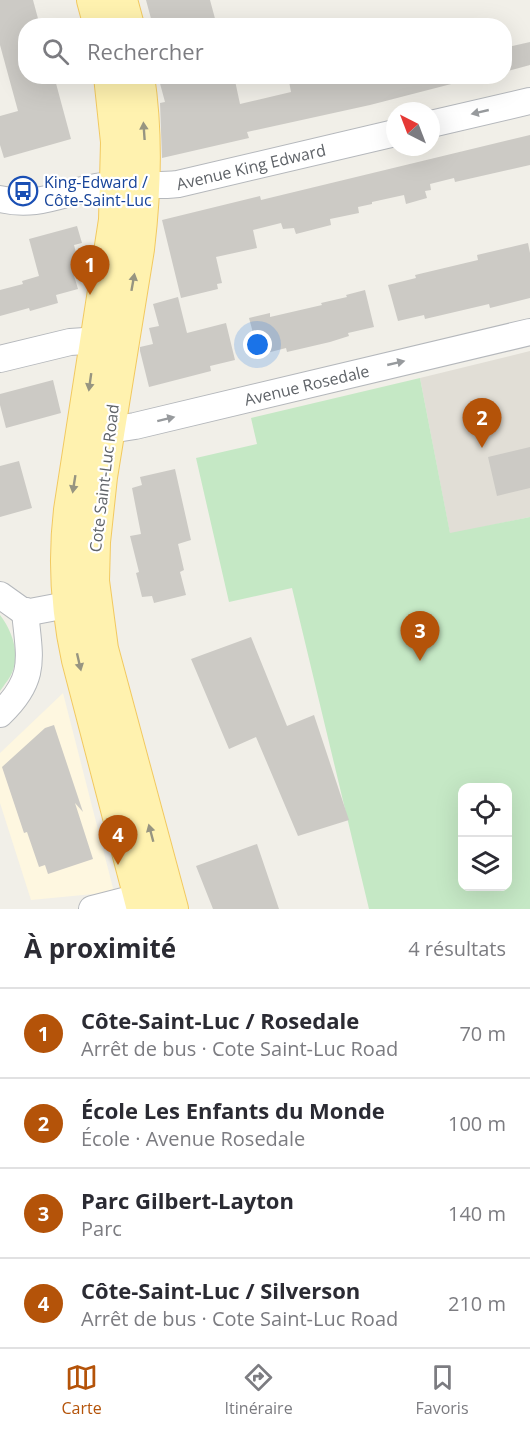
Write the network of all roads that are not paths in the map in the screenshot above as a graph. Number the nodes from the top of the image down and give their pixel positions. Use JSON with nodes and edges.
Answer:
{"nodes":[{"id":1,"x":93,"y":0,"type":"edge"},
{"id":2,"x":121,"y":0,"type":"edge"},
{"id":3,"x":98,"y":18,"type":"edge"},
{"id":4,"x":126,"y":18,"type":"edge"},
{"id":5,"x":111,"y":84,"type":"edge"},
{"id":6,"x":139,"y":84,"type":"edge"},
{"id":7,"x":530,"y":101,"type":"edge"},
{"id":8,"x":440,"y":122,"type":"edge"},
{"id":9,"x":386,"y":135,"type":"edge"},
{"id":10,"x":131,"y":186,"type":"junction"},
{"id":11,"x":0,"y":199,"type":"edge"},
{"id":12,"x":530,"y":332,"type":"edge"},
{"id":13,"x":110,"y":339,"type":"junction"},
{"id":14,"x":0,"y":359,"type":"edge"},
{"id":15,"x":96,"y":427,"type":"junction"},
{"id":16,"x":0,"y":595,"type":"edge"},
{"id":17,"x":82,"y":603,"type":"junction"},
{"id":18,"x":25,"y":611,"type":"junction"},
{"id":19,"x":0,"y":714,"type":"edge"},
{"id":20,"x":155,"y":901,"type":"edge"},
{"id":21,"x":92,"y":909,"type":"edge"}],
"edges":[{"from":1,"to":3,"type":"main road"},
{"from":2,"to":4,"type":"main road"},
{"from":5,"to":10,"type":"main road","name":"Cote Saint-Luc Road"},
{"from":10,"to":6,"type":"main road","name":"Cote Saint-Luc Road","one_way":true},
{"from":7,"to":8,"type":"street","one_way":true},
{"from":9,"to":10,"type":"street","name":"Avenue King Edward"},
{"from":10,"to":11,"type":"street","name":"Avenue King Edward"},
{"from":10,"to":13,"type":"main road","name":"Cote Saint-Luc Road"},
{"from":15,"to":12,"type":"street","name":"Avenue Rosedale","one_way":true},
{"from":13,"to":14,"type":"street"},
{"from":13,"to":15,"type":"main road","name":"Cote Saint-Luc Road"},
{"from":15,"to":17,"type":"main road","name":"Cote Saint-Luc Road"},
{"from":16,"to":18,"type":"street"},
{"from":17,"to":18,"type":"street"},
{"from":17,"to":20,"type":"main road","name":"Cote Saint-Luc Road"},
{"from":18,"to":19,"type":"street"},
{"from":20,"to":21,"type":"street"}]}
